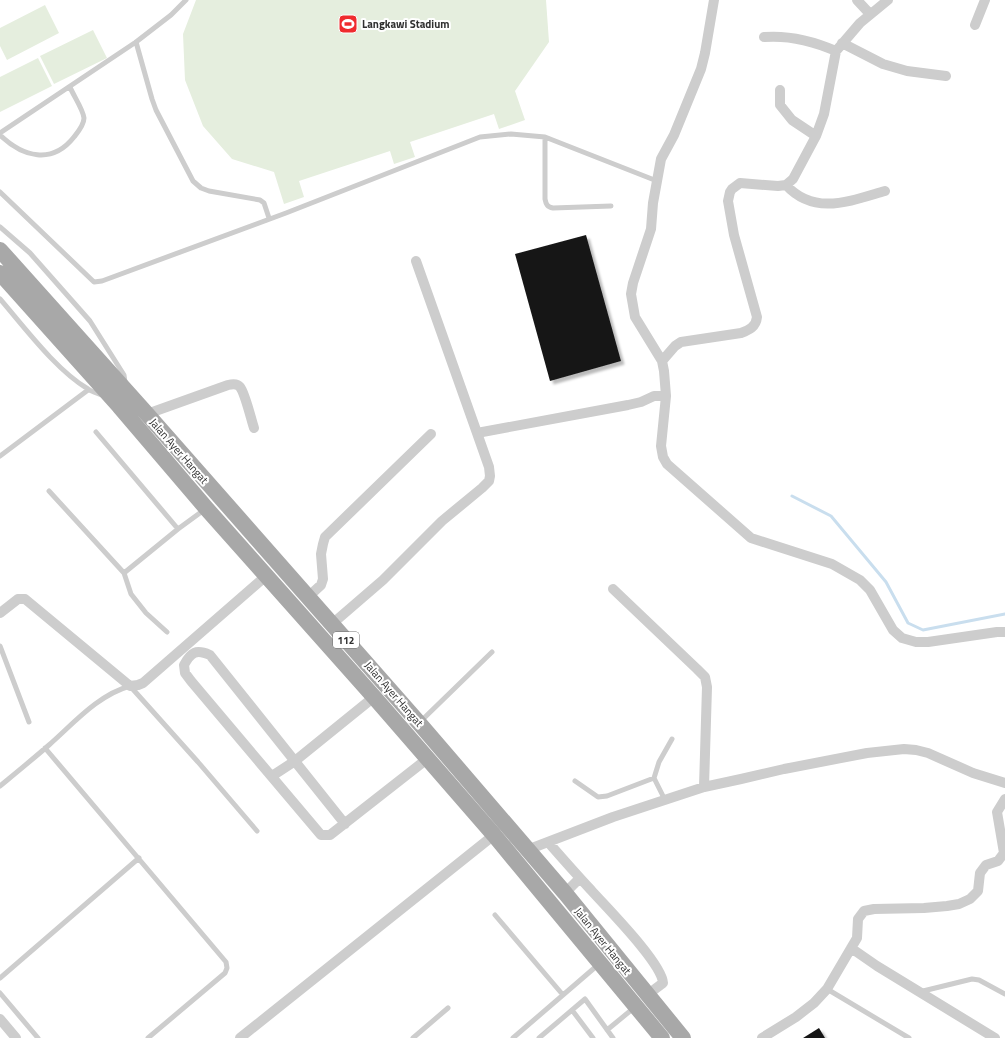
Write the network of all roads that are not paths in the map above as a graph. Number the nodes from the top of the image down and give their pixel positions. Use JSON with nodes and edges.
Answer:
{"nodes":[{"id":1,"x":186,"y":0,"type":"edge"},
{"id":2,"x":714,"y":0,"type":"edge"},
{"id":3,"x":857,"y":0,"type":"edge"},
{"id":4,"x":888,"y":0,"type":"edge"},
{"id":5,"x":985,"y":0,"type":"edge"},
{"id":6,"x":870,"y":14,"type":"junction"},
{"id":7,"x":975,"y":25,"type":"dead end"},
{"id":8,"x":764,"y":37,"type":"dead end"},
{"id":9,"x":136,"y":42,"type":"junction"},
{"id":10,"x":839,"y":47,"type":"junction"},
{"id":11,"x":946,"y":76,"type":"dead end"},
{"id":12,"x":70,"y":87,"type":"junction"},
{"id":13,"x":780,"y":90,"type":"dead end"},
{"id":14,"x":0,"y":134,"type":"edge"},
{"id":15,"x":816,"y":136,"type":"junction"},
{"id":16,"x":545,"y":137,"type":"junction"},
{"id":17,"x":657,"y":181,"type":"junction"},
{"id":18,"x":786,"y":184,"type":"junction"},
{"id":19,"x":885,"y":191,"type":"dead end"},
{"id":20,"x":0,"y":192,"type":"edge"},
{"id":21,"x":611,"y":206,"type":"dead end"},
{"id":22,"x":269,"y":218,"type":"junction"},
{"id":23,"x":0,"y":227,"type":"edge"},
{"id":24,"x":0,"y":250,"type":"edge"},
{"id":25,"x":416,"y":261,"type":"dead end"},
{"id":26,"x":0,"y":273,"type":"edge"},
{"id":27,"x":0,"y":299,"type":"edge"},
{"id":28,"x":662,"y":361,"type":"junction"},
{"id":29,"x":88,"y":390,"type":"junction"},
{"id":30,"x":666,"y":396,"type":"junction"},
{"id":31,"x":124,"y":400,"type":"junction"},
{"id":32,"x":147,"y":414,"type":"junction"},
{"id":33,"x":254,"y":428,"type":"dead end"},
{"id":34,"x":96,"y":432,"type":"dead end"},
{"id":35,"x":477,"y":433,"type":"junction"},
{"id":36,"x":431,"y":434,"type":"dead end"},
{"id":37,"x":0,"y":456,"type":"edge"},
{"id":38,"x":49,"y":491,"type":"dead end"},
{"id":39,"x":206,"y":508,"type":"junction"},
{"id":40,"x":178,"y":529,"type":"junction"},
{"id":41,"x":124,"y":574,"type":"junction"},
{"id":42,"x":266,"y":576,"type":"junction"},
{"id":43,"x":613,"y":589,"type":"dead end"},
{"id":44,"x":308,"y":598,"type":"junction"},
{"id":45,"x":0,"y":613,"type":"edge"},
{"id":46,"x":332,"y":624,"type":"junction"},
{"id":47,"x":167,"y":632,"type":"dead end"},
{"id":48,"x":1005,"y":632,"type":"edge"},
{"id":49,"x":0,"y":646,"type":"edge"},
{"id":50,"x":492,"y":652,"type":"dead end"},
{"id":51,"x":130,"y":686,"type":"junction"},
{"id":52,"x":374,"y":697,"type":"junction"},
{"id":53,"x":28,"y":722,"type":"dead end"},
{"id":54,"x":419,"y":723,"type":"junction"},
{"id":55,"x":672,"y":739,"type":"dead end"},
{"id":56,"x":45,"y":748,"type":"junction"},
{"id":57,"x":427,"y":759,"type":"junction"},
{"id":58,"x":295,"y":761,"type":"junction"},
{"id":59,"x":272,"y":776,"type":"junction"},
{"id":60,"x":654,"y":778,"type":"junction"},
{"id":61,"x":576,"y":781,"type":"dead end"},
{"id":62,"x":1005,"y":783,"type":"edge"},
{"id":63,"x":0,"y":786,"type":"edge"},
{"id":64,"x":704,"y":787,"type":"junction"},
{"id":65,"x":1005,"y":799,"type":"edge"},
{"id":66,"x":665,"y":800,"type":"junction"},
{"id":67,"x":345,"y":824,"type":"junction"},
{"id":68,"x":257,"y":831,"type":"dead end"},
{"id":69,"x":494,"y":835,"type":"junction"},
{"id":70,"x":548,"y":842,"type":"junction"},
{"id":71,"x":527,"y":850,"type":"junction"},
{"id":72,"x":138,"y":858,"type":"junction"},
{"id":73,"x":580,"y":878,"type":"junction"},
{"id":74,"x":565,"y":894,"type":"junction"},
{"id":75,"x":495,"y":915,"type":"dead end"},
{"id":76,"x":851,"y":948,"type":"junction"},
{"id":77,"x":599,"y":963,"type":"junction"},
{"id":78,"x":0,"y":978,"type":"edge"},
{"id":79,"x":827,"y":989,"type":"junction"},
{"id":80,"x":919,"y":992,"type":"junction"},
{"id":81,"x":0,"y":993,"type":"edge"},
{"id":82,"x":1005,"y":994,"type":"edge"},
{"id":83,"x":563,"y":995,"type":"junction"},
{"id":84,"x":647,"y":995,"type":"junction"},
{"id":85,"x":636,"y":1007,"type":"junction"},
{"id":86,"x":448,"y":1008,"type":"dead end"},
{"id":87,"x":572,"y":1010,"type":"junction"},
{"id":88,"x":0,"y":1019,"type":"edge"},
{"id":89,"x":607,"y":1030,"type":"junction"},
{"id":90,"x":16,"y":1038,"type":"edge"},
{"id":91,"x":38,"y":1038,"type":"edge"},
{"id":92,"x":148,"y":1038,"type":"edge"},
{"id":93,"x":240,"y":1038,"type":"edge"},
{"id":94,"x":413,"y":1038,"type":"edge"},
{"id":95,"x":514,"y":1038,"type":"edge"},
{"id":96,"x":539,"y":1038,"type":"edge"},
{"id":97,"x":593,"y":1038,"type":"edge"},
{"id":98,"x":613,"y":1038,"type":"edge"},
{"id":99,"x":662,"y":1038,"type":"edge"},
{"id":100,"x":683,"y":1038,"type":"edge"},
{"id":101,"x":762,"y":1038,"type":"edge"},
{"id":102,"x":909,"y":1038,"type":"edge"},
{"id":103,"x":995,"y":1038,"type":"edge"}],
"edges":[{"from":1,"to":9,"type":"lane"},
{"from":2,"to":17,"type":"street"},
{"from":3,"to":6,"type":"street"},
{"from":4,"to":6,"type":"street"},
{"from":5,"to":7,"type":"street"},
{"from":6,"to":10,"type":"street"},
{"from":8,"to":10,"type":"street"},
{"from":9,"to":12,"type":"lane"},
{"from":9,"to":22,"type":"lane"},
{"from":10,"to":11,"type":"street"},
{"from":10,"to":15,"type":"street"},
{"from":12,"to":14,"type":"lane"},
{"from":12,"to":14,"type":"lane"},
{"from":13,"to":15,"type":"street"},
{"from":15,"to":18,"type":"street"},
{"from":16,"to":17,"type":"lane"},
{"from":16,"to":21,"type":"lane"},
{"from":16,"to":22,"type":"lane"},
{"from":17,"to":28,"type":"street"},
{"from":18,"to":19,"type":"street"},
{"from":18,"to":28,"type":"street"},
{"from":20,"to":22,"type":"lane"},
{"from":23,"to":31,"type":"lane"},
{"from":24,"to":31,"type":"main road","name":"Jalan Ayer Hangat","number":"112"},
{"from":25,"to":35,"type":"street"},
{"from":26,"to":31,"type":"main road","name":"Jalan Ayer Hangat","number":"112"},
{"from":27,"to":29,"type":"lane"},
{"from":28,"to":30,"type":"street"},
{"from":29,"to":31,"type":"lane"},
{"from":29,"to":37,"type":"lane"},
{"from":30,"to":35,"type":"street"},
{"from":30,"to":48,"type":"street"},
{"from":31,"to":32,"type":"main road","name":"Jalan Ayer Hangat","number":"112"},
{"from":31,"to":39,"type":"main road","name":"Jalan Ayer Hangat","number":"112"},
{"from":32,"to":33,"type":"street"},
{"from":32,"to":44,"type":"main road","name":"Jalan Ayer Hangat","number":"112"},
{"from":34,"to":40,"type":"lane"},
{"from":35,"to":46,"type":"street"},
{"from":36,"to":44,"type":"street"},
{"from":38,"to":41,"type":"lane"},
{"from":39,"to":40,"type":"lane"},
{"from":39,"to":42,"type":"main road","name":"Jalan Ayer Hangat","number":"112"},
{"from":40,"to":41,"type":"lane"},
{"from":41,"to":47,"type":"lane"},
{"from":42,"to":51,"type":"street"},
{"from":42,"to":52,"type":"main road","name":"Jalan Ayer Hangat","number":"112"},
{"from":43,"to":64,"type":"street"},
{"from":44,"to":46,"type":"main road","name":"Jalan Ayer Hangat","number":"112"},
{"from":45,"to":51,"type":"street"},
{"from":46,"to":54,"type":"main road","name":"Jalan Ayer Hangat","number":"112"},
{"from":49,"to":53,"type":"lane"},
{"from":50,"to":54,"type":"lane"},
{"from":51,"to":56,"type":"lane"},
{"from":51,"to":68,"type":"lane"},
{"from":52,"to":57,"type":"main road","name":"Jalan Ayer Hangat","number":"112"},
{"from":52,"to":58,"type":"street"},
{"from":54,"to":71,"type":"main road","name":"Jalan Ayer Hangat","number":"112"},
{"from":55,"to":60,"type":"lane"},
{"from":56,"to":63,"type":"lane"},
{"from":56,"to":72,"type":"lane"},
{"from":57,"to":67,"type":"street"},
{"from":57,"to":69,"type":"main road","name":"Jalan Ayer Hangat","number":"112"},
{"from":58,"to":59,"type":"street"},
{"from":58,"to":59,"type":"street"},
{"from":58,"to":67,"type":"street"},
{"from":59,"to":67,"type":"street"},
{"from":60,"to":61,"type":"lane"},
{"from":60,"to":66,"type":"lane"},
{"from":62,"to":64,"type":"street"},
{"from":64,"to":66,"type":"street"},
{"from":65,"to":76,"type":"street"},
{"from":66,"to":70,"type":"street"},
{"from":69,"to":77,"type":"main road","name":"Jalan Ayer Hangat","number":"112"},
{"from":69,"to":93,"type":"street"},
{"from":70,"to":71,"type":"street"},
{"from":70,"to":73,"type":"street"},
{"from":71,"to":74,"type":"main road","name":"Jalan Ayer Hangat","number":"112"},
{"from":72,"to":78,"type":"lane"},
{"from":72,"to":92,"type":"lane"},
{"from":73,"to":74,"type":"street"},
{"from":73,"to":84,"type":"street"},
{"from":74,"to":84,"type":"main road","name":"Jalan Ayer Hangat","number":"112"},
{"from":75,"to":83,"type":"lane"},
{"from":76,"to":79,"type":"street"},
{"from":76,"to":80,"type":"street"},
{"from":77,"to":83,"type":"lane"},
{"from":77,"to":85,"type":"main road","name":"Jalan Ayer Hangat","number":"112"},
{"from":79,"to":101,"type":"street"},
{"from":79,"to":102,"type":"lane"},
{"from":80,"to":82,"type":"lane"},
{"from":80,"to":103,"type":"street"},
{"from":81,"to":91,"type":"lane"},
{"from":83,"to":95,"type":"lane"},
{"from":84,"to":100,"type":"main road","name":"Jalan Ayer Hangat","number":"112"},
{"from":85,"to":89,"type":"lane"},
{"from":85,"to":99,"type":"main road","name":"Jalan Ayer Hangat","number":"112"},
{"from":86,"to":94,"type":"lane"},
{"from":87,"to":89,"type":"lane"},
{"from":87,"to":96,"type":"lane"},
{"from":87,"to":97,"type":"lane"},
{"from":88,"to":90,"type":"street"},
{"from":89,"to":98,"type":"lane"}]}
